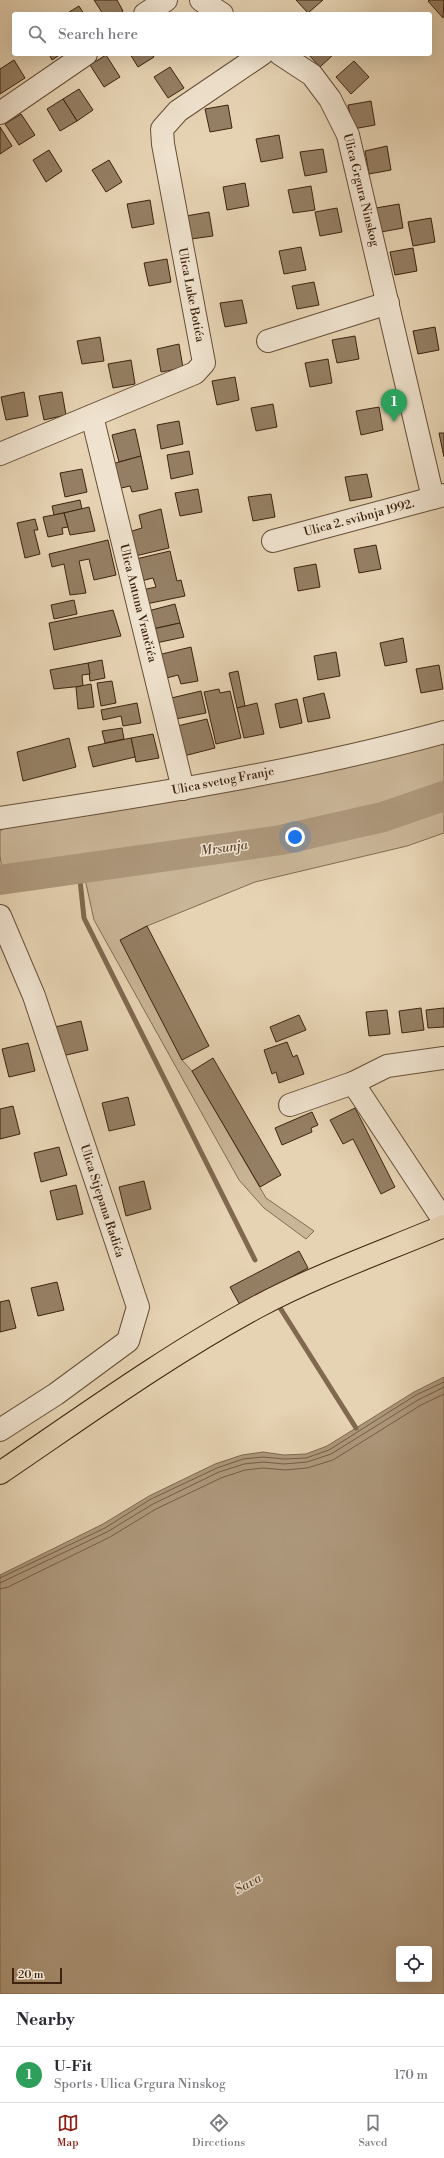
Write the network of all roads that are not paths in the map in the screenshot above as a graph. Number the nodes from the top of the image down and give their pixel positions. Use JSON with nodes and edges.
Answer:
{"nodes":[{"id":1,"x":166,"y":0,"type":"edge"},
{"id":2,"x":201,"y":0,"type":"edge"},
{"id":3,"x":148,"y":12,"type":"edge"},
{"id":4,"x":219,"y":12,"type":"edge"},
{"id":5,"x":83,"y":56,"type":"edge"},
{"id":6,"x":259,"y":56,"type":"edge"},
{"id":7,"x":283,"y":56,"type":"edge"},
{"id":8,"x":0,"y":113,"type":"edge"},
{"id":9,"x":388,"y":304,"type":"junction"},
{"id":10,"x":268,"y":341,"type":"dead end"},
{"id":11,"x":92,"y":416,"type":"junction"},
{"id":12,"x":0,"y":454,"type":"edge"},
{"id":13,"x":439,"y":496,"type":"edge"},
{"id":14,"x":273,"y":541,"type":"dead end"},
{"id":15,"x":444,"y":732,"type":"edge"},
{"id":16,"x":183,"y":789,"type":"junction"},
{"id":17,"x":0,"y":818,"type":"edge"},
{"id":18,"x":0,"y":916,"type":"edge"},
{"id":19,"x":444,"y":1058,"type":"edge"},
{"id":20,"x":353,"y":1083,"type":"junction"},
{"id":21,"x":290,"y":1105,"type":"dead end"},
{"id":22,"x":444,"y":1221,"type":"edge"},
{"id":23,"x":444,"y":1226,"type":"edge"},
{"id":24,"x":0,"y":1430,"type":"edge"},
{"id":25,"x":0,"y":1473,"type":"edge"}],
"edges":[{"from":1,"to":3,"type":"street"},
{"from":2,"to":4,"type":"street"},
{"from":5,"to":8,"type":"street"},
{"from":6,"to":11,"type":"street","name":"Ulica Luke Botića"},
{"from":7,"to":9,"type":"street","name":"Ulica Grgura Ninskog"},
{"from":9,"to":10,"type":"street"},
{"from":9,"to":13,"type":"street","name":"Ulica Grgura Ninskog"},
{"from":11,"to":12,"type":"street","name":"Ulica Luke Botića"},
{"from":11,"to":16,"type":"street","name":"Ulica Antuna Vrančića"},
{"from":13,"to":14,"type":"street","name":"Ulica 2. svibnja 1992."},
{"from":15,"to":16,"type":"street","name":"Ulica svetog Franje"},
{"from":16,"to":17,"type":"street","name":"Ulica svetog Franje"},
{"from":18,"to":24,"type":"street","name":"Ulica Stjepana Radića"},
{"from":19,"to":20,"type":"street"},
{"from":20,"to":21,"type":"street"},
{"from":20,"to":22,"type":"street"},
{"from":23,"to":25,"type":"main road"}]}
